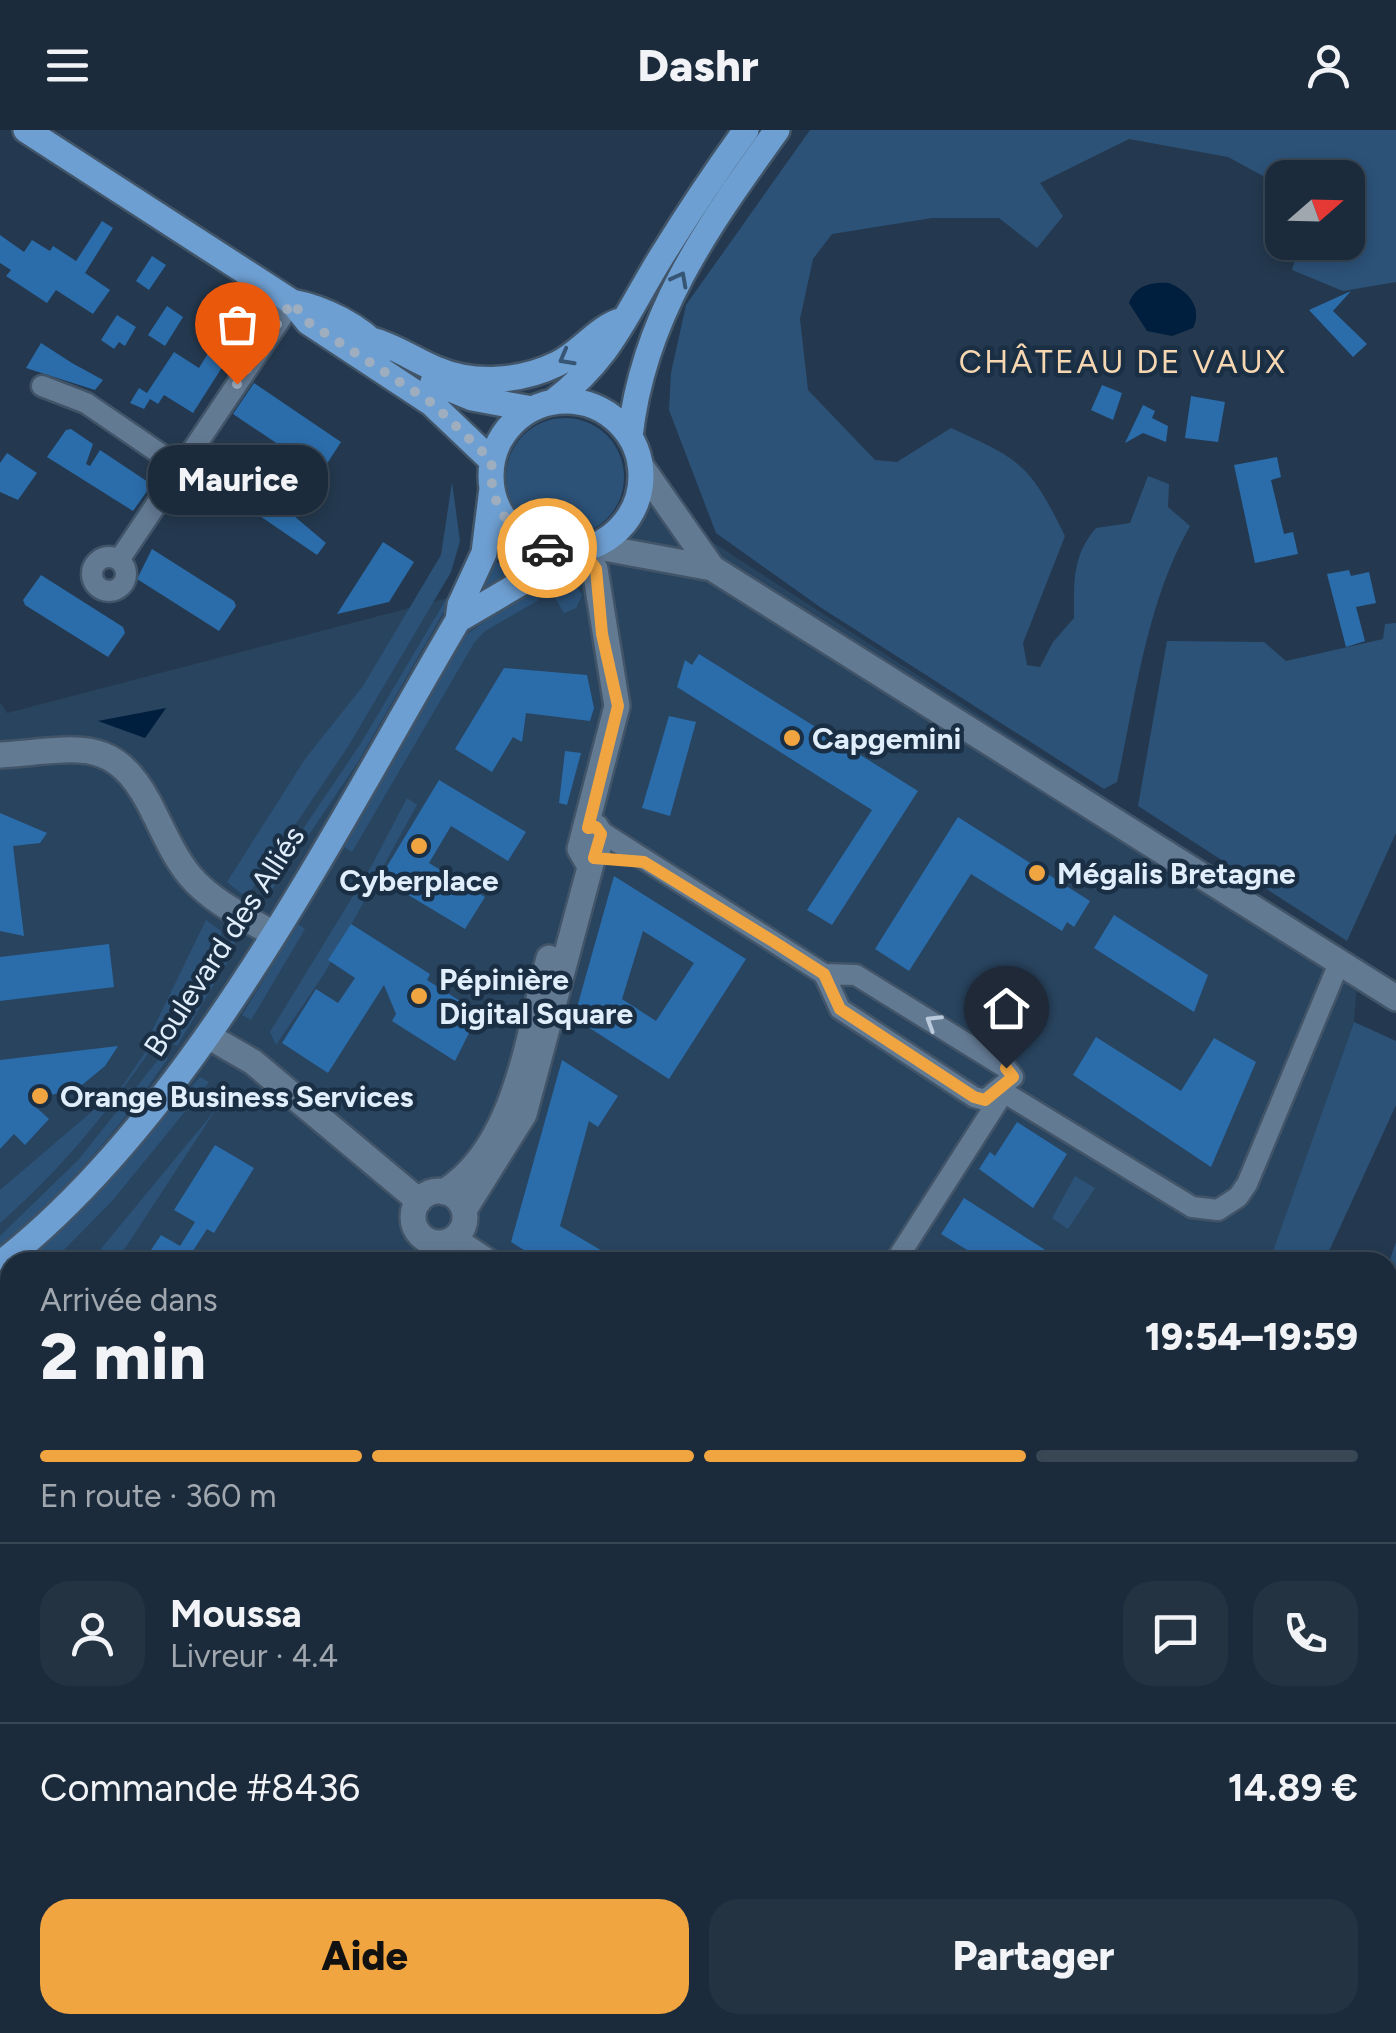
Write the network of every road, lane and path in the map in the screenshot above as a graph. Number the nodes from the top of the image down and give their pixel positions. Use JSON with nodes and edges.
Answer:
{"nodes":[{"id":1,"x":26,"y":130,"type":"edge"},
{"id":2,"x":746,"y":130,"type":"edge"},
{"id":3,"x":777,"y":130,"type":"edge"},
{"id":4,"x":292,"y":302,"type":"junction"},
{"id":5,"x":624,"y":320,"type":"junction"},
{"id":6,"x":372,"y":340,"type":"junction"},
{"id":7,"x":42,"y":386,"type":"dead end"},
{"id":8,"x":542,"y":405,"type":"junction"},
{"id":9,"x":630,"y":437,"type":"junction"},
{"id":10,"x":492,"y":461,"type":"junction"},
{"id":11,"x":640,"y":465,"type":"junction"},
{"id":12,"x":180,"y":468,"type":"junction"},
{"id":13,"x":492,"y":488,"type":"junction"},
{"id":14,"x":581,"y":548,"type":"junction"},
{"id":15,"x":119,"y":560,"type":"dead end"},
{"id":16,"x":712,"y":568,"type":"junction"},
{"id":17,"x":458,"y":620,"type":"junction"},
{"id":18,"x":0,"y":755,"type":"edge"},
{"id":19,"x":591,"y":846,"type":"junction"},
{"id":20,"x":272,"y":933,"type":"junction"},
{"id":21,"x":1339,"y":963,"type":"junction"},
{"id":22,"x":824,"y":974,"type":"junction"},
{"id":23,"x":1396,"y":998,"type":"edge"},
{"id":24,"x":208,"y":1036,"type":"junction"},
{"id":25,"x":1006,"y":1084,"type":"junction"},
{"id":26,"x":444,"y":1192,"type":"junction"},
{"id":27,"x":419,"y":1201,"type":"junction"},
{"id":28,"x":464,"y":1210,"type":"junction"},
{"id":29,"x":441,"y":1248,"type":"edge"},
{"id":30,"x":12,"y":1252,"type":"edge"},
{"id":31,"x":901,"y":1252,"type":"edge"}],
"edges":[{"from":1,"to":4,"type":"main road"},
{"from":2,"to":5,"type":"main road"},
{"from":9,"to":3,"type":"main road","one_way":true},
{"from":4,"to":6,"type":"main road"},
{"from":4,"to":10,"type":"main road"},
{"from":4,"to":12,"type":"street"},
{"from":5,"to":6,"type":"main road","one_way":true},
{"from":5,"to":8,"type":"main road"},
{"from":6,"to":8,"type":"main road"},
{"from":7,"to":12,"type":"street"},
{"from":8,"to":9,"type":"main road"},
{"from":8,"to":10,"type":"main road"},
{"from":9,"to":11,"type":"main road"},
{"from":10,"to":13,"type":"main road"},
{"from":11,"to":14,"type":"main road"},
{"from":11,"to":16,"type":"street"},
{"from":12,"to":15,"type":"street"},
{"from":13,"to":14,"type":"main road"},
{"from":13,"to":17,"type":"main road","name":"Boulevard des Alliés"},
{"from":14,"to":16,"type":"street"},
{"from":14,"to":17,"type":"main road","name":"Boulevard des Alliés"},
{"from":14,"to":19,"type":"street"},
{"from":16,"to":21,"type":"street"},
{"from":17,"to":20,"type":"main road","name":"Boulevard des Alliés"},
{"from":18,"to":20,"type":"street"},
{"from":19,"to":22,"type":"street"},
{"from":19,"to":26,"type":"street"},
{"from":19,"to":28,"type":"street"},
{"from":20,"to":24,"type":"main road","name":"Boulevard des Alliés"},
{"from":21,"to":23,"type":"street"},
{"from":21,"to":25,"type":"street"},
{"from":25,"to":22,"type":"street","one_way":true},
{"from":22,"to":25,"type":"street"},
{"from":24,"to":27,"type":"street"},
{"from":24,"to":30,"type":"main road","name":"Boulevard des Alliés"},
{"from":25,"to":31,"type":"street"},
{"from":26,"to":27,"type":"street"},
{"from":26,"to":28,"type":"street"},
{"from":27,"to":29,"type":"street"},
{"from":28,"to":29,"type":"street"}]}
